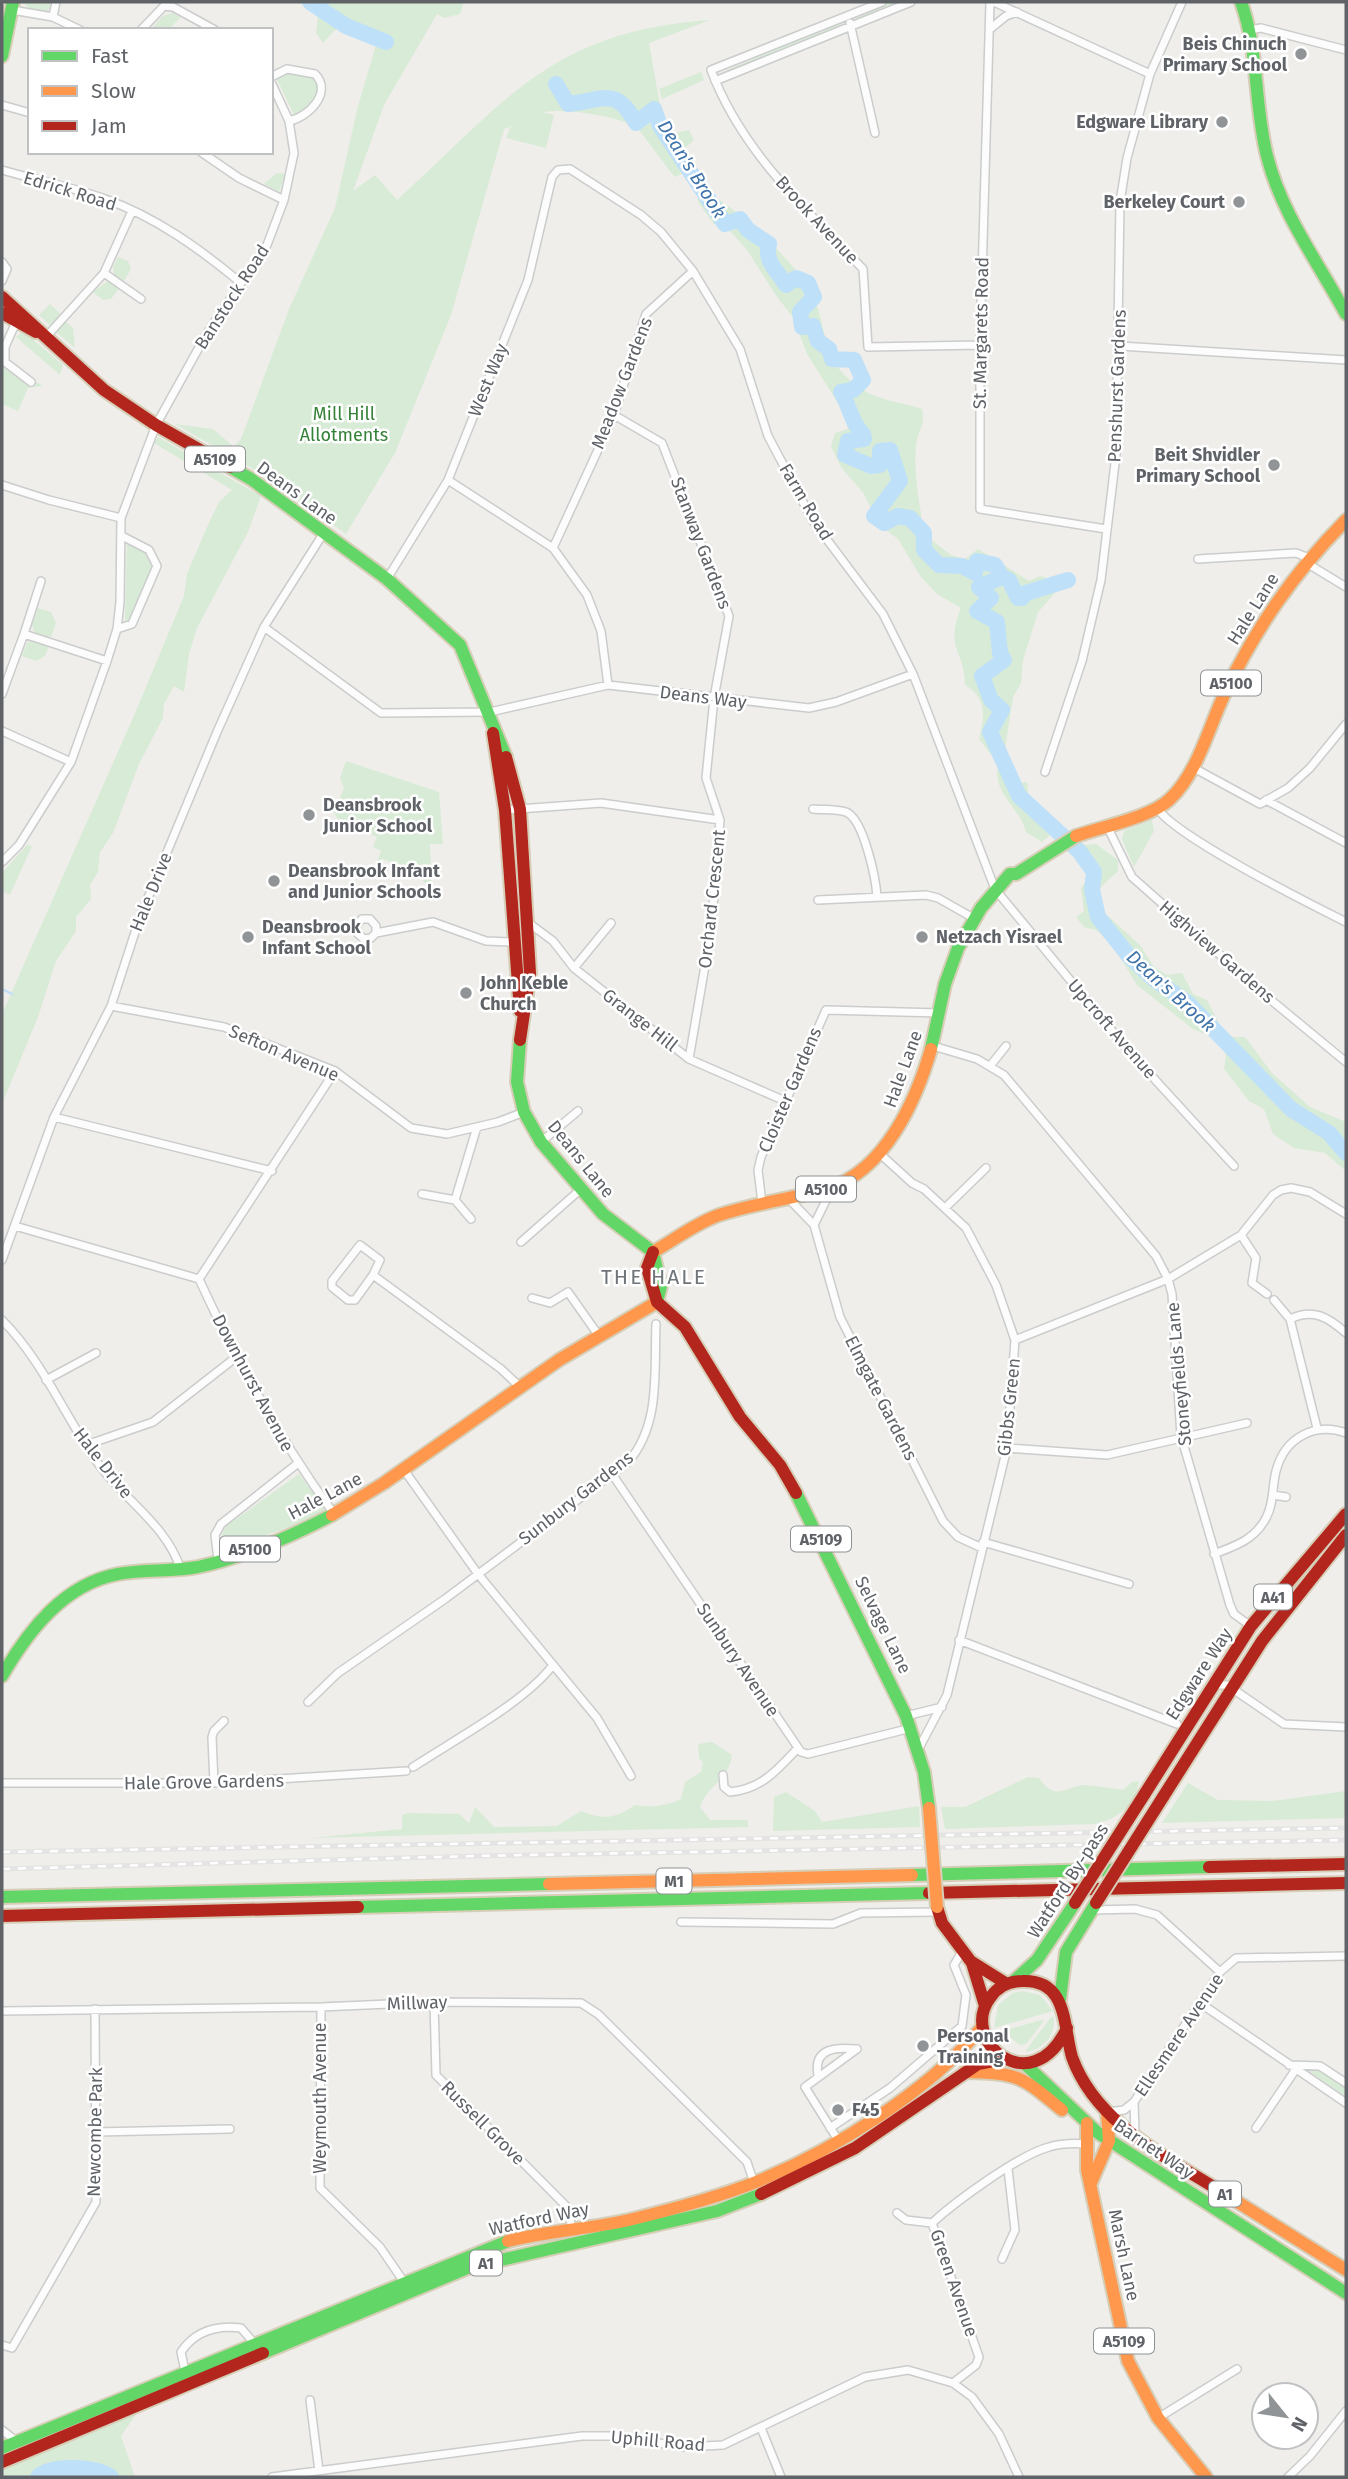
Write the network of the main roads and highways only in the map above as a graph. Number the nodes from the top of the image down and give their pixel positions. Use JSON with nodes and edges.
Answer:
{"nodes":[{"id":1,"x":1241,"y":2,"type":"edge"},
{"id":2,"x":13,"y":6,"type":"edge"},
{"id":3,"x":2,"y":56,"type":"edge"},
{"id":4,"x":2,"y":297,"type":"edge"},
{"id":5,"x":2,"y":313,"type":"edge"},
{"id":6,"x":1346,"y":314,"type":"edge"},
{"id":7,"x":46,"y":337,"type":"junction"},
{"id":8,"x":1346,"y":520,"type":"edge"},
{"id":9,"x":490,"y":712,"type":"junction"},
{"id":10,"x":521,"y":1026,"type":"junction"},
{"id":11,"x":653,"y":1252,"type":"junction"},
{"id":12,"x":657,"y":1302,"type":"junction"},
{"id":13,"x":1346,"y":1514,"type":"edge"},
{"id":14,"x":1346,"y":1535,"type":"edge"},
{"id":15,"x":4,"y":1666,"type":"edge"},
{"id":16,"x":1144,"y":1795,"type":"joint"},
{"id":17,"x":1346,"y":1864,"type":"edge"},
{"id":18,"x":1346,"y":1883,"type":"edge"},
{"id":19,"x":2,"y":1897,"type":"edge"},
{"id":20,"x":1094,"y":1907,"type":"joint"},
{"id":21,"x":2,"y":1916,"type":"edge"},
{"id":22,"x":972,"y":1962,"type":"junction"},
{"id":23,"x":1011,"y":1982,"type":"junction"},
{"id":24,"x":1060,"y":1998,"type":"junction"},
{"id":25,"x":985,"y":2006,"type":"junction"},
{"id":26,"x":982,"y":2027,"type":"junction"},
{"id":27,"x":1066,"y":2028,"type":"junction"},
{"id":28,"x":1004,"y":2059,"type":"junction"},
{"id":29,"x":1024,"y":2064,"type":"junction"},
{"id":30,"x":965,"y":2072,"type":"junction"},
{"id":31,"x":1107,"y":2112,"type":"junction"},
{"id":32,"x":1087,"y":2123,"type":"junction"},
{"id":33,"x":1109,"y":2141,"type":"junction"},
{"id":34,"x":1091,"y":2183,"type":"junction"},
{"id":35,"x":1346,"y":2270,"type":"edge"},
{"id":36,"x":1346,"y":2293,"type":"edge"},
{"id":37,"x":2,"y":2448,"type":"edge"},
{"id":38,"x":2,"y":2462,"type":"edge"},
{"id":39,"x":1206,"y":2477,"type":"edge"}],
"edges":[{"from":1,"to":6,"type":"main road"},
{"from":2,"to":3,"type":"main road"},
{"from":4,"to":7,"type":"main road","name":"Deans Lane","number":"A5109"},
{"from":5,"to":7,"type":"main road","name":"Deans Lane","number":"A5109"},
{"from":7,"to":9,"type":"main road","name":"Deans Lane","number":"A5109"},
{"from":8,"to":11,"type":"main road","name":"Hale Lane","number":"A5100"},
{"from":9,"to":10,"type":"main road","name":"Deans Lane","number":"A5109"},
{"from":9,"to":10,"type":"main road","name":"Deans Lane","number":"A5109"},
{"from":10,"to":11,"type":"main road","name":"Deans Lane","number":"A5109"},
{"from":11,"to":12,"type":"main road"},
{"from":12,"to":15,"type":"main road","name":"Hale Lane","number":"A5100"},
{"from":12,"to":22,"type":"main road","name":"Selvage Lane","number":"A5109","bridge":true},
{"from":13,"to":16,"type":"main road","name":"Edgware Way","number":"A41"},
{"from":14,"to":20,"type":"main road","name":"Edgware Way","number":"A41","bridge":true},
{"from":16,"to":23,"type":"main road","name":"Watford By-pass","number":"A41","bridge":true},
{"from":17,"to":19,"type":"main road","number":"M1"},
{"from":18,"to":21,"type":"main road","number":"M1"},
{"from":20,"to":24,"type":"main road","name":"Watford By-pass","number":"A41"},
{"from":22,"to":23,"type":"main road","name":"Selvage Lane","number":"A5109"},
{"from":22,"to":25,"type":"main road","name":"Selvage Lane","number":"A5109"},
{"from":23,"to":24,"type":"main road"},
{"from":23,"to":25,"type":"main road"},
{"from":24,"to":27,"type":"main road"},
{"from":25,"to":26,"type":"main road"},
{"from":26,"to":28,"type":"main road"},
{"from":26,"to":37,"type":"main road","name":"Watford Way","number":"A1"},
{"from":27,"to":29,"type":"main road"},
{"from":27,"to":31,"type":"main road","name":"Barnet Way","number":"A1"},
{"from":28,"to":29,"type":"main road"},
{"from":28,"to":30,"type":"main road","number":"A1"},
{"from":29,"to":32,"type":"main road","name":"Barnet Way","number":"A1"},
{"from":30,"to":32,"type":"main road","number":"A1"},
{"from":30,"to":38,"type":"main road","name":"Watford Way","number":"A1"},
{"from":31,"to":33,"type":"main road"},
{"from":31,"to":35,"type":"main road","name":"Barnet Way","number":"A1"},
{"from":32,"to":33,"type":"main road","name":"Barnet Way","number":"A1"},
{"from":32,"to":34,"type":"main road","name":"Marsh Lane","number":"A5109"},
{"from":33,"to":34,"type":"main road"},
{"from":33,"to":36,"type":"main road","name":"Barnet Way","number":"A1"},
{"from":34,"to":39,"type":"main road","name":"Marsh Lane","number":"A5109"}]}
